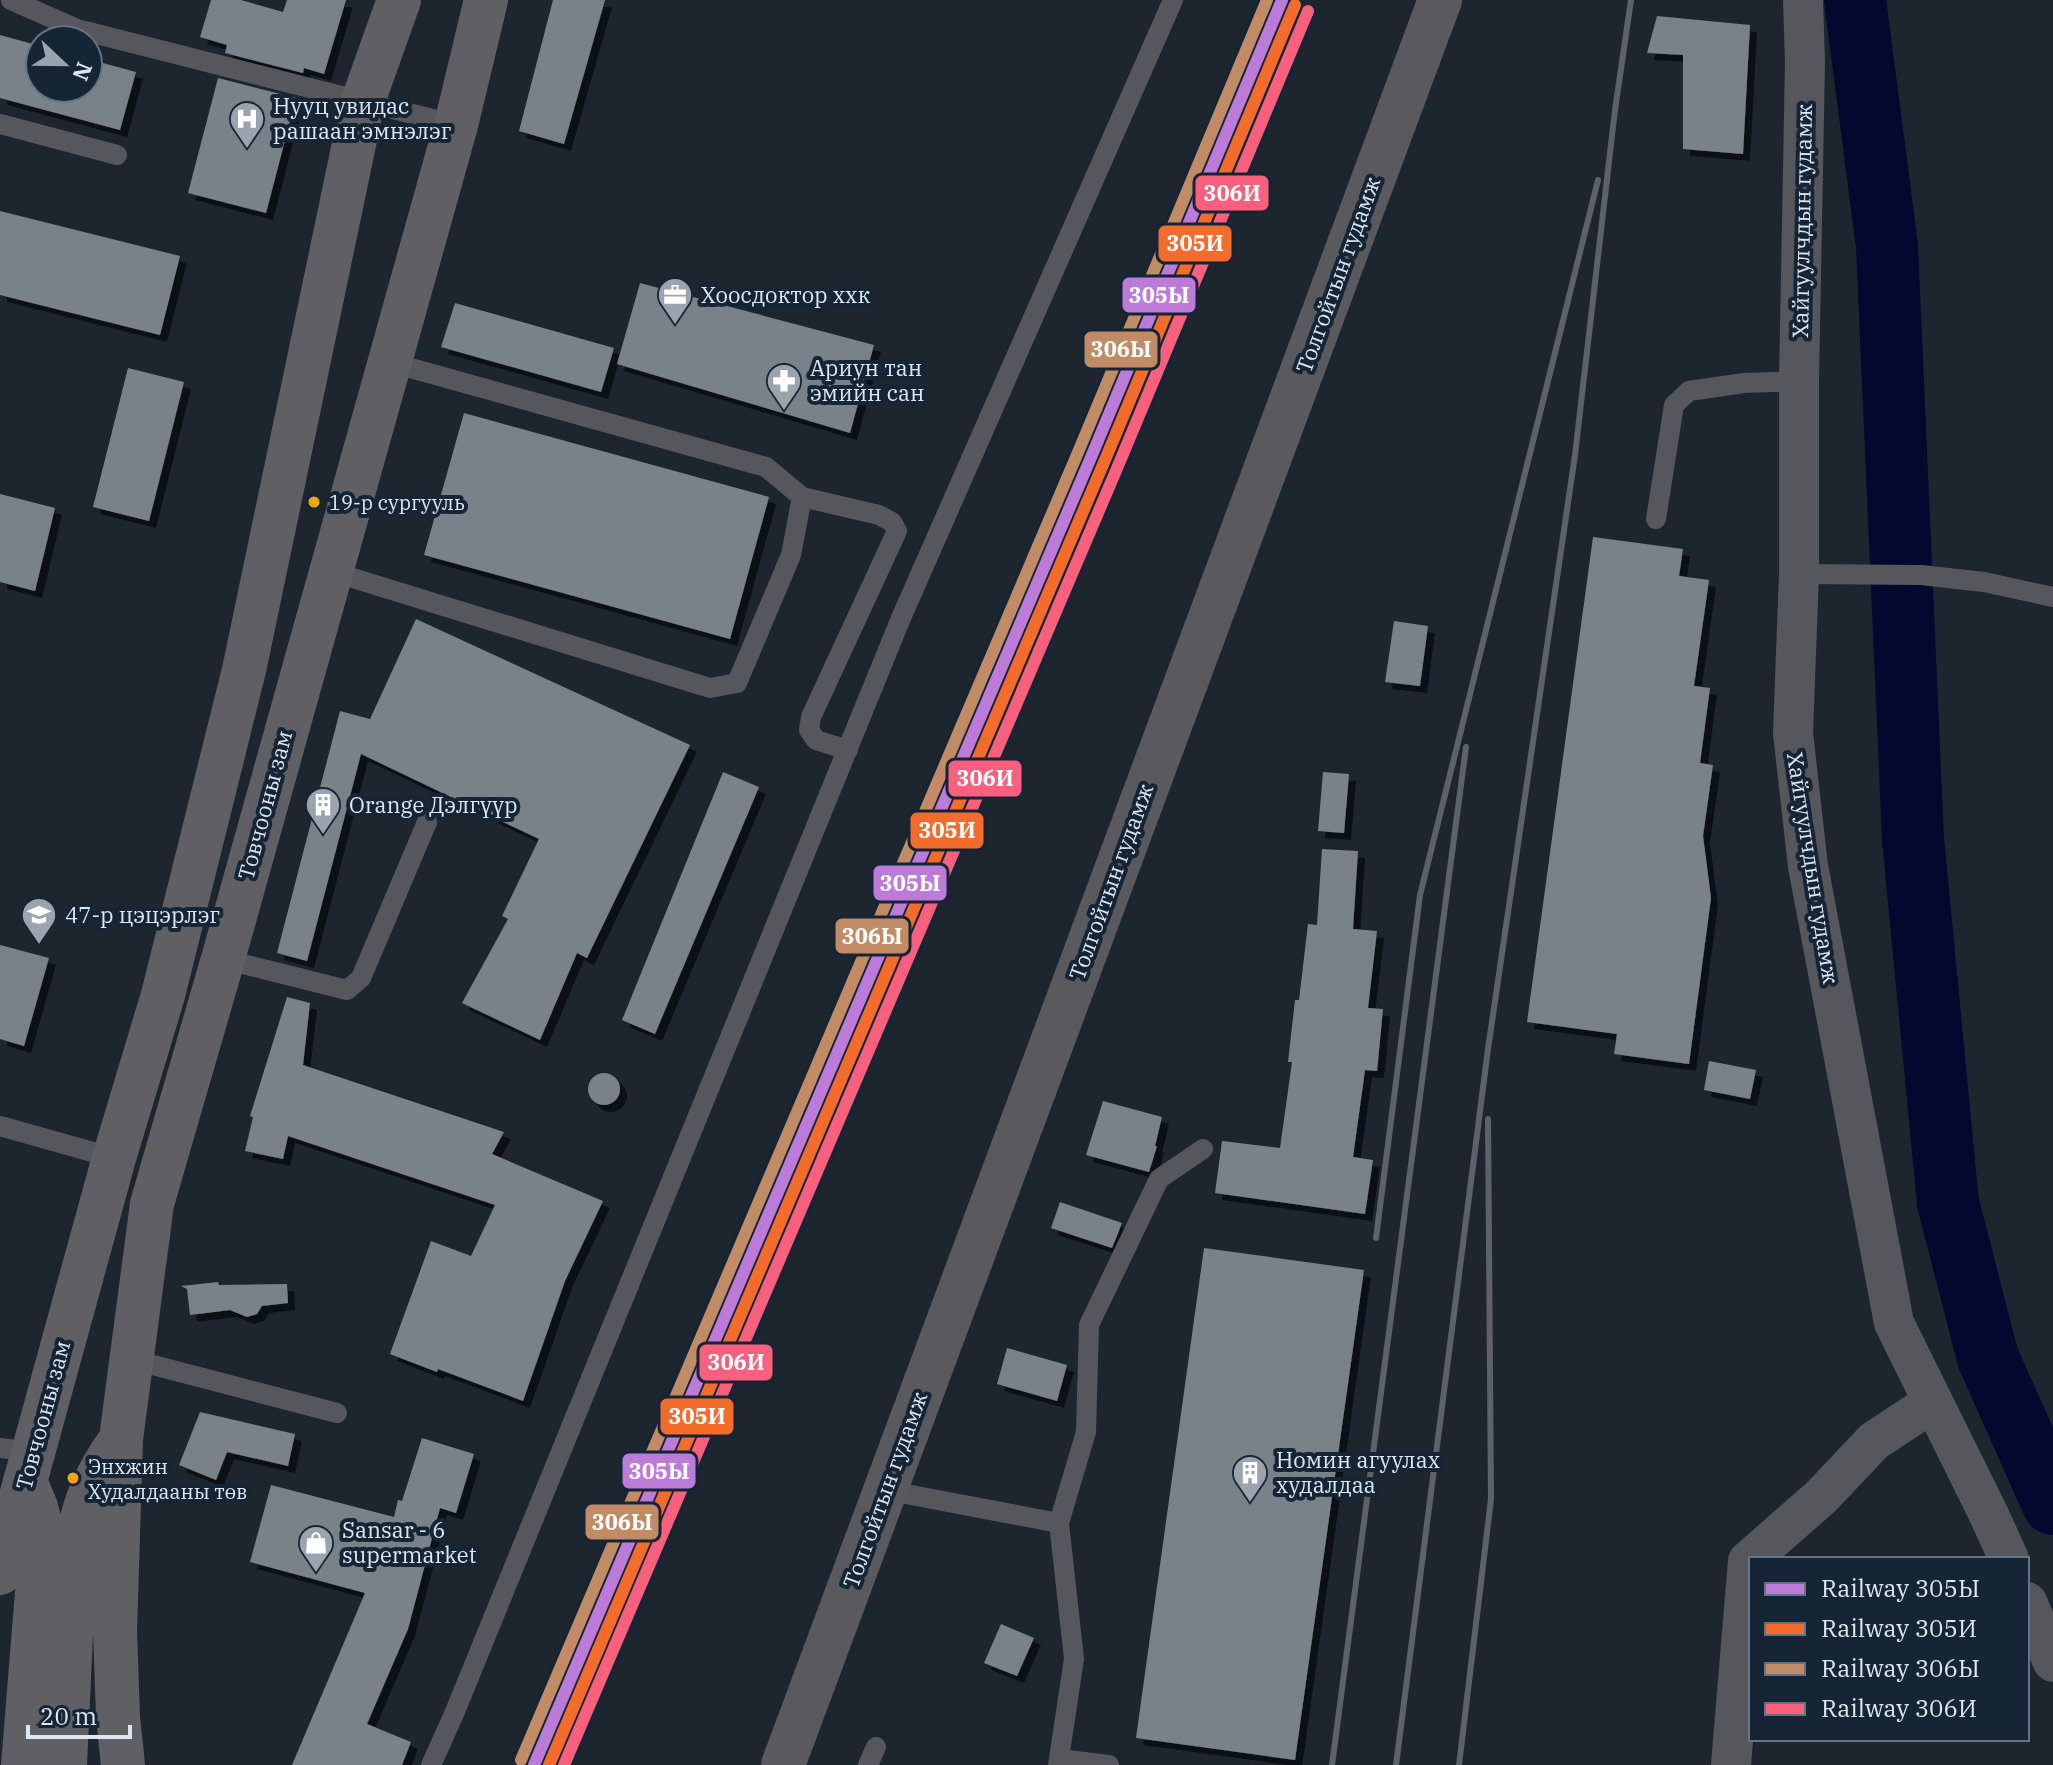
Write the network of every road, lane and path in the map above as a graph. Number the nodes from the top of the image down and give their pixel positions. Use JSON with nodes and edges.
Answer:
{"nodes":[{"id":1,"x":11,"y":0,"type":"edge"},
{"id":2,"x":399,"y":0,"type":"edge"},
{"id":3,"x":486,"y":0,"type":"edge"},
{"id":4,"x":1173,"y":0,"type":"edge"},
{"id":5,"x":1440,"y":0,"type":"edge"},
{"id":6,"x":1803,"y":0,"type":"edge"},
{"id":7,"x":363,"y":101,"type":"junction"},
{"id":8,"x":0,"y":124,"type":"edge"},
{"id":9,"x":456,"y":125,"type":"junction"},
{"id":10,"x":117,"y":155,"type":"dead end"},
{"id":11,"x":389,"y":362,"type":"junction"},
{"id":12,"x":1799,"y":381,"type":"junction"},
{"id":13,"x":802,"y":497,"type":"junction"},
{"id":14,"x":1656,"y":519,"type":"dead end"},
{"id":15,"x":330,"y":571,"type":"junction"},
{"id":16,"x":1799,"y":574,"type":"junction"},
{"id":17,"x":2053,"y":597,"type":"edge"},
{"id":18,"x":848,"y":750,"type":"junction"},
{"id":19,"x":427,"y":822,"type":"dead end"},
{"id":20,"x":223,"y":959,"type":"junction"},
{"id":21,"x":0,"y":1126,"type":"edge"},
{"id":22,"x":1203,"y":1149,"type":"dead end"},
{"id":23,"x":114,"y":1158,"type":"junction"},
{"id":24,"x":130,"y":1359,"type":"junction"},
{"id":25,"x":1933,"y":1402,"type":"junction"},
{"id":26,"x":337,"y":1413,"type":"dead end"},
{"id":27,"x":121,"y":1439,"type":"junction"},
{"id":28,"x":19,"y":1460,"type":"edge"},
{"id":29,"x":885,"y":1490,"type":"junction"},
{"id":30,"x":1059,"y":1523,"type":"junction"},
{"id":31,"x":1753,"y":1557,"type":"edge"},
{"id":32,"x":2008,"y":1557,"type":"edge"},
{"id":33,"x":1749,"y":1560,"type":"edge"},
{"id":34,"x":0,"y":1573,"type":"edge"},
{"id":35,"x":2029,"y":1607,"type":"edge"},
{"id":36,"x":2053,"y":1662,"type":"edge"},
{"id":37,"x":1058,"y":1762,"type":"edge"},
{"id":38,"x":23,"y":1765,"type":"edge"},
{"id":39,"x":65,"y":1765,"type":"edge"},
{"id":40,"x":123,"y":1765,"type":"edge"},
{"id":41,"x":431,"y":1765,"type":"edge"},
{"id":42,"x":783,"y":1765,"type":"edge"},
{"id":43,"x":1109,"y":1765,"type":"edge"},
{"id":44,"x":1731,"y":1765,"type":"edge"}],
"edges":[{"from":1,"to":7,"type":"lane"},
{"from":2,"to":7,"type":"highway","name":"Товчооны зам"},
{"from":3,"to":9,"type":"highway","name":"Товчооны зам"},
{"from":4,"to":18,"type":"lane"},
{"from":5,"to":29,"type":"main road","name":"Толгойтын гудамж"},
{"from":6,"to":12,"type":"street","name":"Хайгуулчдын гудамж"},
{"from":7,"to":9,"type":"lane"},
{"from":7,"to":23,"type":"highway","name":"Товчооны зам"},
{"from":8,"to":10,"type":"lane"},
{"from":9,"to":11,"type":"highway","name":"Товчооны зам"},
{"from":11,"to":13,"type":"lane"},
{"from":11,"to":15,"type":"highway","name":"Товчооны зам"},
{"from":12,"to":14,"type":"lane"},
{"from":12,"to":16,"type":"street","name":"Хайгуулчдын гудамж"},
{"from":13,"to":15,"type":"lane"},
{"from":13,"to":18,"type":"lane"},
{"from":15,"to":20,"type":"highway","name":"Товчооны зам"},
{"from":16,"to":17,"type":"lane"},
{"from":16,"to":25,"type":"street","name":"Хайгуулчдын гудамж"},
{"from":18,"to":41,"type":"lane"},
{"from":19,"to":20,"type":"lane"},
{"from":20,"to":24,"type":"highway","name":"Товчооны зам"},
{"from":21,"to":23,"type":"lane"},
{"from":22,"to":30,"type":"lane"},
{"from":23,"to":28,"type":"highway","name":"Товчооны зам"},
{"from":24,"to":26,"type":"lane"},
{"from":24,"to":27,"type":"highway","name":"Товчооны зам"},
{"from":25,"to":31,"type":"street"},
{"from":25,"to":32,"type":"street","name":"Хайгуулчдын гудамж"},
{"from":27,"to":39,"type":"highway"},
{"from":27,"to":40,"type":"highway","name":"Товчооны зам"},
{"from":28,"to":34,"type":"highway","name":"Товчооны зам"},
{"from":28,"to":38,"type":"highway"},
{"from":29,"to":30,"type":"lane"},
{"from":29,"to":42,"type":"main road","name":"Толгойтын гудамж"},
{"from":30,"to":37,"type":"lane"},
{"from":33,"to":44,"type":"street"},
{"from":35,"to":36,"type":"street"},
{"from":37,"to":43,"type":"lane"}]}
